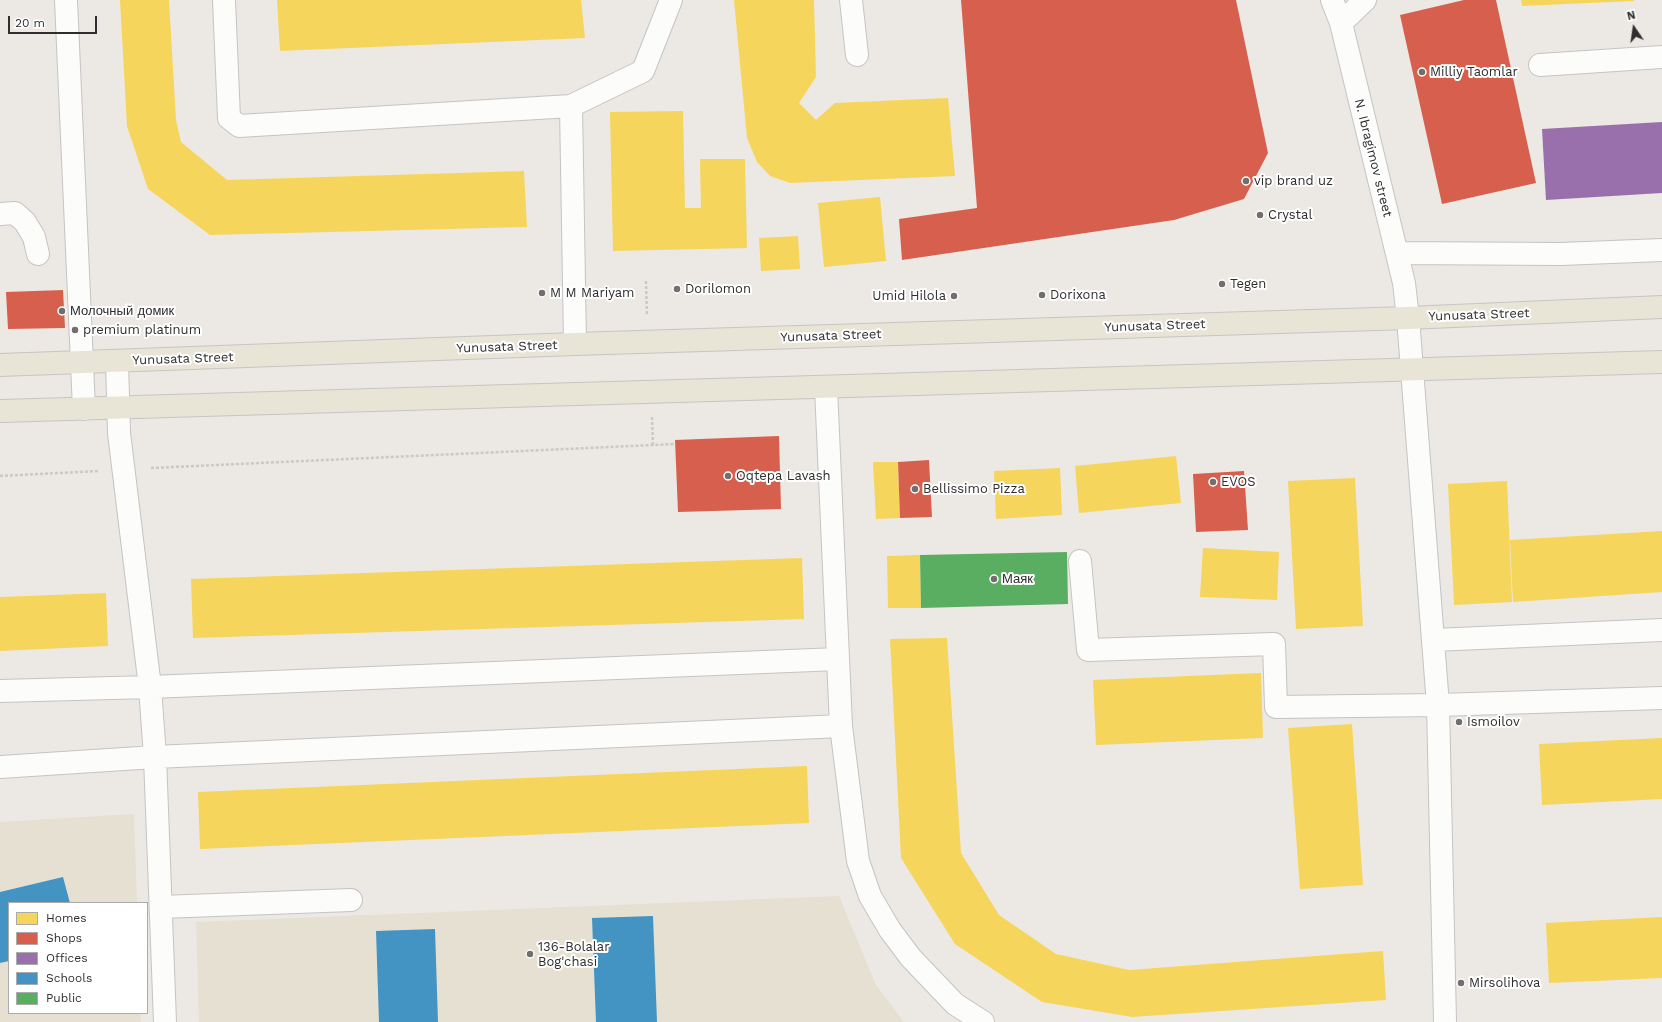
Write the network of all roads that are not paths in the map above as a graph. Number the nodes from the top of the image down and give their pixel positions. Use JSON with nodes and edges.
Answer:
{"nodes":[{"id":1,"x":66,"y":0,"type":"edge"},
{"id":2,"x":224,"y":0,"type":"edge"},
{"id":3,"x":671,"y":0,"type":"edge"},
{"id":4,"x":851,"y":0,"type":"edge"},
{"id":5,"x":1332,"y":0,"type":"edge"},
{"id":6,"x":1365,"y":0,"type":"edge"},
{"id":7,"x":1341,"y":23,"type":"junction"},
{"id":8,"x":857,"y":55,"type":"dead end"},
{"id":9,"x":1662,"y":57,"type":"edge"},
{"id":10,"x":1540,"y":66,"type":"dead end"},
{"id":11,"x":571,"y":106,"type":"junction"},
{"id":12,"x":0,"y":214,"type":"edge"},
{"id":13,"x":1662,"y":250,"type":"edge"},
{"id":14,"x":38,"y":254,"type":"dead end"},
{"id":15,"x":1396,"y":254,"type":"junction"},
{"id":16,"x":1662,"y":307,"type":"edge"},
{"id":17,"x":1408,"y":318,"type":"junction"},
{"id":18,"x":575,"y":344,"type":"junction"},
{"id":19,"x":117,"y":361,"type":"junction"},
{"id":20,"x":82,"y":362,"type":"junction"},
{"id":21,"x":1662,"y":362,"type":"edge"},
{"id":22,"x":0,"y":365,"type":"edge"},
{"id":23,"x":1411,"y":370,"type":"junction"},
{"id":24,"x":826,"y":388,"type":"junction"},
{"id":25,"x":118,"y":408,"type":"junction"},
{"id":26,"x":84,"y":409,"type":"junction"},
{"id":27,"x":0,"y":412,"type":"edge"},
{"id":28,"x":1080,"y":561,"type":"dead end"},
{"id":29,"x":1662,"y":630,"type":"edge"},
{"id":30,"x":1434,"y":640,"type":"junction"},
{"id":31,"x":838,"y":659,"type":"junction"},
{"id":32,"x":150,"y":687,"type":"junction"},
{"id":33,"x":0,"y":691,"type":"edge"},
{"id":34,"x":1662,"y":698,"type":"edge"},
{"id":35,"x":1438,"y":705,"type":"junction"},
{"id":36,"x":840,"y":726,"type":"junction"},
{"id":37,"x":156,"y":757,"type":"junction"},
{"id":38,"x":0,"y":767,"type":"edge"},
{"id":39,"x":351,"y":900,"type":"dead end"},
{"id":40,"x":161,"y":907,"type":"junction"},
{"id":41,"x":165,"y":1022,"type":"edge"},
{"id":42,"x":983,"y":1022,"type":"edge"},
{"id":43,"x":1445,"y":1022,"type":"edge"}],
"edges":[{"from":1,"to":20,"type":"street"},
{"from":2,"to":11,"type":"street"},
{"from":3,"to":11,"type":"street"},
{"from":4,"to":8,"type":"street"},
{"from":5,"to":7,"type":"street","name":"N. Ibragimov street"},
{"from":6,"to":7,"type":"street"},
{"from":7,"to":15,"type":"street","name":"N. Ibragimov street"},
{"from":9,"to":10,"type":"street"},
{"from":11,"to":18,"type":"street"},
{"from":12,"to":14,"type":"street"},
{"from":13,"to":15,"type":"street"},
{"from":15,"to":17,"type":"street","name":"N. Ibragimov street"},
{"from":16,"to":17,"type":"main road","name":"Yunusata Street"},
{"from":17,"to":18,"type":"main road","name":"Yunusata Street"},
{"from":17,"to":23,"type":"street","name":"N. Ibragimov street"},
{"from":18,"to":19,"type":"main road","name":"Yunusata Street"},
{"from":19,"to":20,"type":"main road","name":"Yunusata Street"},
{"from":19,"to":25,"type":"street"},
{"from":20,"to":22,"type":"main road","name":"Yunusata Street"},
{"from":20,"to":26,"type":"street"},
{"from":21,"to":23,"type":"main road"},
{"from":23,"to":24,"type":"main road"},
{"from":23,"to":30,"type":"street","name":"N. Ibragimov street"},
{"from":24,"to":25,"type":"main road"},
{"from":24,"to":31,"type":"street"},
{"from":25,"to":26,"type":"main road"},
{"from":25,"to":32,"type":"street"},
{"from":26,"to":27,"type":"main road"},
{"from":28,"to":35,"type":"street"},
{"from":29,"to":30,"type":"street"},
{"from":30,"to":35,"type":"street","name":"N. Ibragimov street"},
{"from":31,"to":32,"type":"street"},
{"from":31,"to":36,"type":"street"},
{"from":32,"to":33,"type":"street"},
{"from":32,"to":37,"type":"street"},
{"from":34,"to":35,"type":"street"},
{"from":35,"to":43,"type":"street","name":"N. Ibragimov street"},
{"from":36,"to":37,"type":"street"},
{"from":36,"to":42,"type":"street"},
{"from":37,"to":38,"type":"street"},
{"from":37,"to":40,"type":"street"},
{"from":39,"to":40,"type":"street"},
{"from":40,"to":41,"type":"street"}]}
